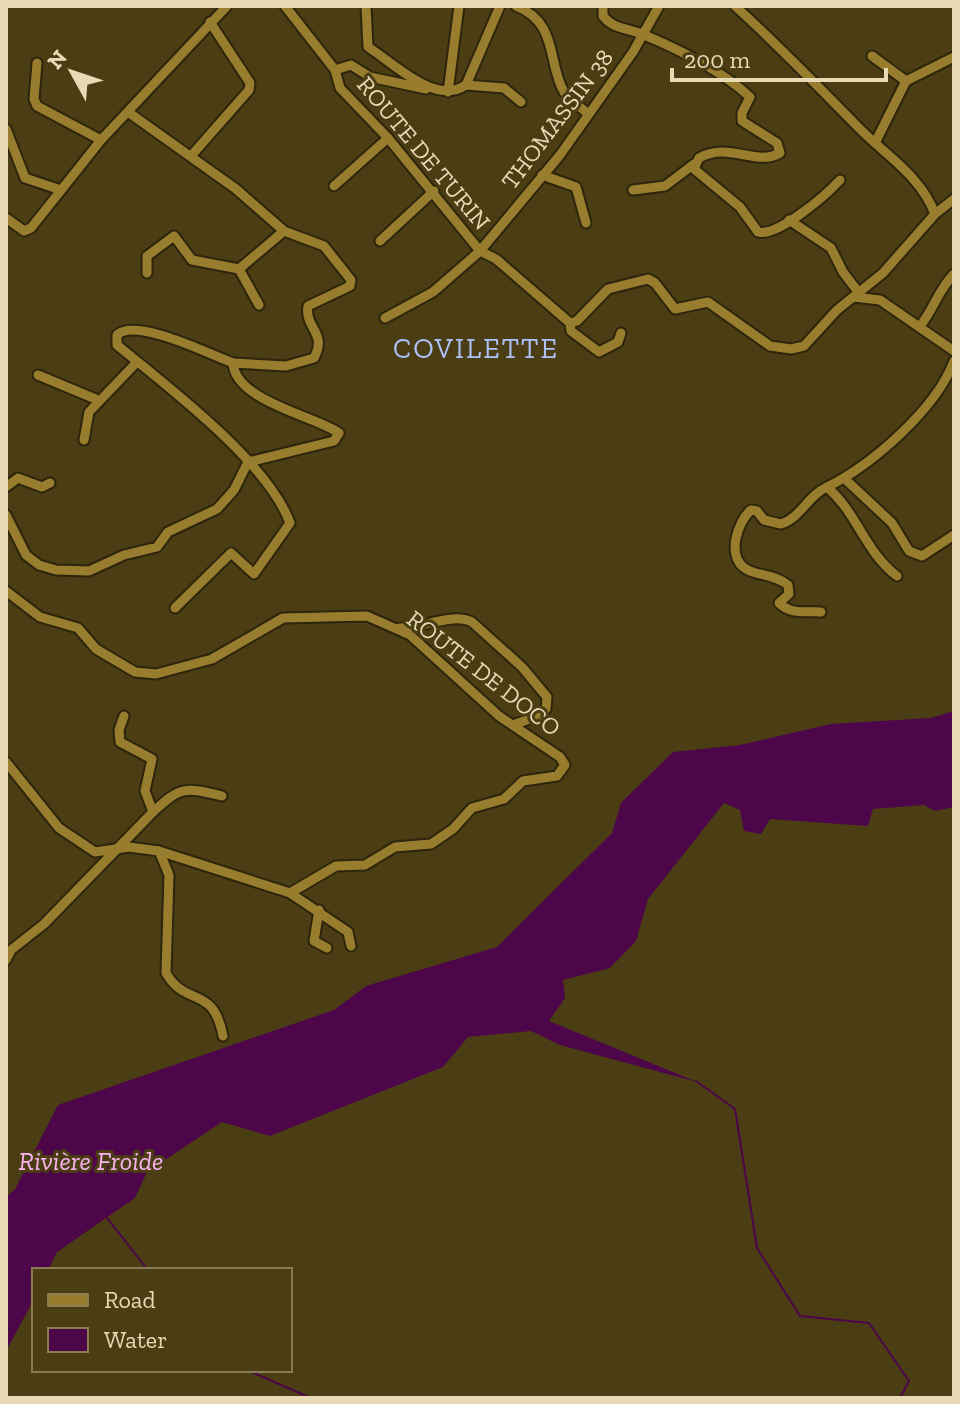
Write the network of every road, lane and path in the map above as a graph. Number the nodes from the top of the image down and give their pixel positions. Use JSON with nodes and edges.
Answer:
{"nodes":[{"id":1,"x":227,"y":6,"type":"edge"},
{"id":2,"x":285,"y":6,"type":"edge"},
{"id":3,"x":366,"y":6,"type":"edge"},
{"id":4,"x":459,"y":6,"type":"edge"},
{"id":5,"x":500,"y":6,"type":"edge"},
{"id":6,"x":516,"y":6,"type":"edge"},
{"id":7,"x":603,"y":6,"type":"edge"},
{"id":8,"x":659,"y":6,"type":"edge"},
{"id":9,"x":735,"y":6,"type":"edge"},
{"id":10,"x":210,"y":22,"type":"junction"},
{"id":11,"x":643,"y":35,"type":"junction"},
{"id":12,"x":872,"y":56,"type":"dead end"},
{"id":13,"x":954,"y":57,"type":"edge"},
{"id":14,"x":37,"y":63,"type":"dead end"},
{"id":15,"x":335,"y":70,"type":"junction"},
{"id":16,"x":906,"y":81,"type":"junction"},
{"id":17,"x":466,"y":85,"type":"junction"},
{"id":18,"x":427,"y":89,"type":"junction"},
{"id":19,"x":448,"y":92,"type":"junction"},
{"id":20,"x":521,"y":102,"type":"dead end"},
{"id":21,"x":128,"y":112,"type":"junction"},
{"id":22,"x":588,"y":114,"type":"junction"},
{"id":23,"x":6,"y":129,"type":"edge"},
{"id":24,"x":388,"y":138,"type":"junction"},
{"id":25,"x":101,"y":140,"type":"junction"},
{"id":26,"x":875,"y":143,"type":"junction"},
{"id":27,"x":191,"y":156,"type":"junction"},
{"id":28,"x":694,"y":164,"type":"junction"},
{"id":29,"x":542,"y":175,"type":"junction"},
{"id":30,"x":840,"y":180,"type":"dead end"},
{"id":31,"x":334,"y":186,"type":"dead end"},
{"id":32,"x":61,"y":190,"type":"junction"},
{"id":33,"x":633,"y":190,"type":"dead end"},
{"id":34,"x":434,"y":191,"type":"junction"},
{"id":35,"x":954,"y":199,"type":"edge"},
{"id":36,"x":935,"y":214,"type":"junction"},
{"id":37,"x":6,"y":218,"type":"edge"},
{"id":38,"x":789,"y":220,"type":"junction"},
{"id":39,"x":586,"y":223,"type":"dead end"},
{"id":40,"x":284,"y":231,"type":"junction"},
{"id":41,"x":380,"y":241,"type":"dead end"},
{"id":42,"x":480,"y":251,"type":"junction"},
{"id":43,"x":239,"y":269,"type":"junction"},
{"id":44,"x":147,"y":273,"type":"dead end"},
{"id":45,"x":954,"y":274,"type":"edge"},
{"id":46,"x":858,"y":294,"type":"junction"},
{"id":47,"x":259,"y":305,"type":"dead end"},
{"id":48,"x":385,"y":318,"type":"dead end"},
{"id":49,"x":570,"y":323,"type":"junction"},
{"id":50,"x":920,"y":326,"type":"junction"},
{"id":51,"x":621,"y":333,"type":"dead end"},
{"id":52,"x":954,"y":351,"type":"edge"},
{"id":53,"x":954,"y":361,"type":"edge"},
{"id":54,"x":137,"y":362,"type":"junction"},
{"id":55,"x":233,"y":363,"type":"junction"},
{"id":56,"x":38,"y":375,"type":"dead end"},
{"id":57,"x":98,"y":400,"type":"junction"},
{"id":58,"x":84,"y":440,"type":"dead end"},
{"id":59,"x":248,"y":462,"type":"junction"},
{"id":60,"x":845,"y":479,"type":"junction"},
{"id":61,"x":50,"y":483,"type":"dead end"},
{"id":62,"x":6,"y":487,"type":"edge"},
{"id":63,"x":827,"y":487,"type":"junction"},
{"id":64,"x":6,"y":515,"type":"edge"},
{"id":65,"x":954,"y":535,"type":"edge"},
{"id":66,"x":897,"y":576,"type":"dead end"},
{"id":67,"x":6,"y":591,"type":"edge"},
{"id":68,"x":175,"y":608,"type":"dead end"},
{"id":69,"x":821,"y":612,"type":"dead end"},
{"id":70,"x":400,"y":628,"type":"junction"},
{"id":71,"x":124,"y":716,"type":"dead end"},
{"id":72,"x":513,"y":725,"type":"junction"},
{"id":73,"x":6,"y":762,"type":"edge"},
{"id":74,"x":222,"y":796,"type":"dead end"},
{"id":75,"x":153,"y":812,"type":"junction"},
{"id":76,"x":122,"y":848,"type":"junction"},
{"id":77,"x":159,"y":851,"type":"junction"},
{"id":78,"x":290,"y":893,"type":"junction"},
{"id":79,"x":319,"y":910,"type":"junction"},
{"id":80,"x":351,"y":946,"type":"dead end"},
{"id":81,"x":8,"y":947,"type":"edge"},
{"id":82,"x":327,"y":948,"type":"dead end"},
{"id":83,"x":6,"y":960,"type":"edge"},
{"id":84,"x":223,"y":1036,"type":"dead end"}],
"edges":[{"from":1,"to":10,"type":"street"},
{"from":2,"to":15,"type":"street","name":"ROUTE DE TURIN"},
{"from":3,"to":18,"type":"street"},
{"from":4,"to":19,"type":"street"},
{"from":5,"to":17,"type":"street"},
{"from":6,"to":22,"type":"street"},
{"from":7,"to":11,"type":"street"},
{"from":8,"to":11,"type":"street","name":"THOMASSIN 38"},
{"from":9,"to":26,"type":"street"},
{"from":10,"to":21,"type":"street"},
{"from":10,"to":27,"type":"street"},
{"from":11,"to":22,"type":"street","name":"THOMASSIN 38"},
{"from":11,"to":28,"type":"street"},
{"from":12,"to":16,"type":"street"},
{"from":13,"to":16,"type":"street"},
{"from":14,"to":25,"type":"street"},
{"from":15,"to":18,"type":"street"},
{"from":15,"to":24,"type":"street","name":"ROUTE DE TURIN"},
{"from":16,"to":26,"type":"street"},
{"from":17,"to":19,"type":"street"},
{"from":17,"to":20,"type":"street"},
{"from":18,"to":19,"type":"street"},
{"from":21,"to":25,"type":"street"},
{"from":21,"to":27,"type":"street"},
{"from":22,"to":29,"type":"street","name":"THOMASSIN 38"},
{"from":23,"to":32,"type":"street"},
{"from":24,"to":31,"type":"street"},
{"from":24,"to":34,"type":"street","name":"ROUTE DE TURIN"},
{"from":25,"to":32,"type":"street"},
{"from":26,"to":36,"type":"street"},
{"from":27,"to":40,"type":"street"},
{"from":28,"to":33,"type":"street"},
{"from":28,"to":38,"type":"street"},
{"from":29,"to":39,"type":"street"},
{"from":29,"to":42,"type":"street","name":"THOMASSIN 38"},
{"from":30,"to":38,"type":"street"},
{"from":32,"to":37,"type":"street"},
{"from":34,"to":41,"type":"street"},
{"from":34,"to":42,"type":"street","name":"ROUTE DE TURIN"},
{"from":35,"to":36,"type":"street"},
{"from":36,"to":46,"type":"street"},
{"from":38,"to":46,"type":"street"},
{"from":40,"to":43,"type":"street"},
{"from":40,"to":55,"type":"street"},
{"from":42,"to":48,"type":"street","name":"THOMASSIN 38"},
{"from":42,"to":49,"type":"street","name":"ROUTE DE TURIN"},
{"from":43,"to":44,"type":"street"},
{"from":43,"to":47,"type":"street"},
{"from":45,"to":50,"type":"street"},
{"from":46,"to":49,"type":"street"},
{"from":46,"to":50,"type":"street"},
{"from":49,"to":51,"type":"street","name":"ROUTE DE TURIN"},
{"from":50,"to":52,"type":"street"},
{"from":53,"to":60,"type":"street"},
{"from":54,"to":55,"type":"street"},
{"from":54,"to":57,"type":"street"},
{"from":54,"to":59,"type":"street"},
{"from":55,"to":59,"type":"street"},
{"from":56,"to":57,"type":"street"},
{"from":57,"to":58,"type":"street"},
{"from":59,"to":64,"type":"street"},
{"from":59,"to":68,"type":"street"},
{"from":60,"to":63,"type":"street"},
{"from":60,"to":65,"type":"street"},
{"from":61,"to":62,"type":"street"},
{"from":63,"to":66,"type":"street"},
{"from":63,"to":69,"type":"street"},
{"from":67,"to":70,"type":"street","name":"ROUTE DE DOCO"},
{"from":70,"to":72,"type":"street","name":"ROUTE DE DOCO"},
{"from":70,"to":72,"type":"street"},
{"from":71,"to":75,"type":"street"},
{"from":72,"to":78,"type":"street","name":"ROUTE DE DOCO"},
{"from":73,"to":76,"type":"street"},
{"from":74,"to":75,"type":"street"},
{"from":75,"to":76,"type":"street"},
{"from":76,"to":77,"type":"street"},
{"from":76,"to":81,"type":"street"},
{"from":77,"to":78,"type":"street"},
{"from":77,"to":84,"type":"street"},
{"from":78,"to":79,"type":"street"},
{"from":79,"to":80,"type":"street"},
{"from":79,"to":82,"type":"street"},
{"from":81,"to":83,"type":"street"}]}
